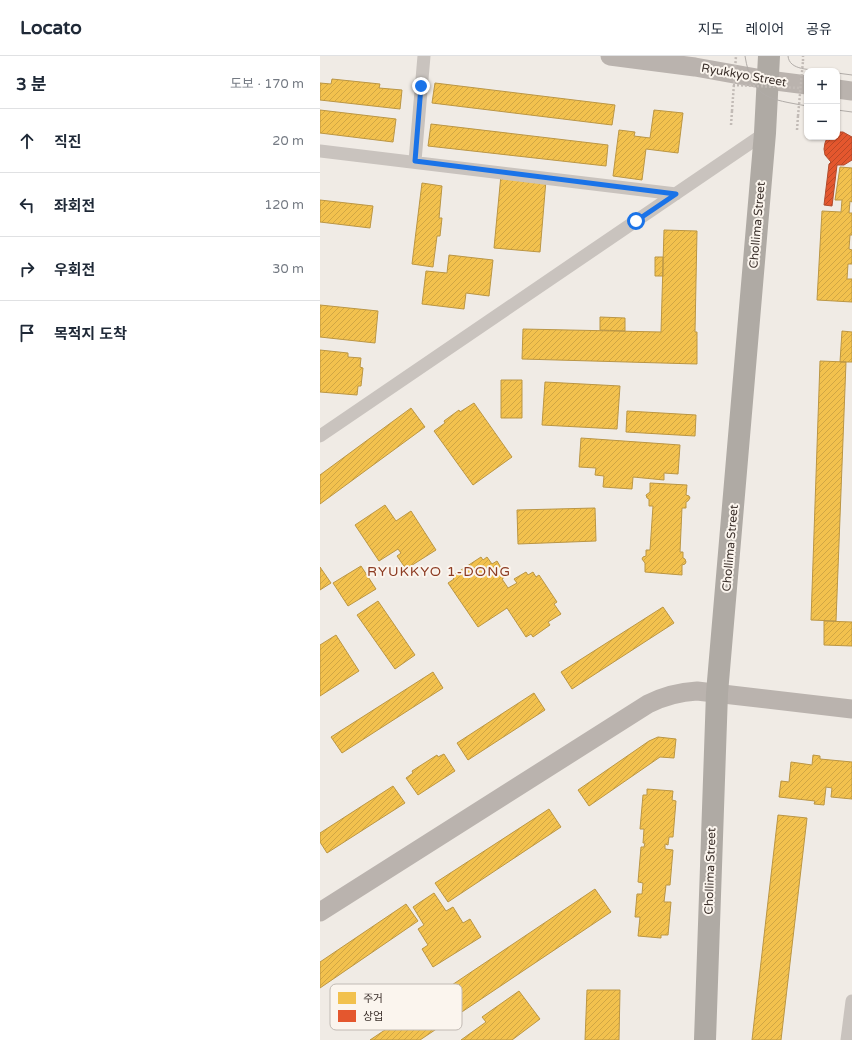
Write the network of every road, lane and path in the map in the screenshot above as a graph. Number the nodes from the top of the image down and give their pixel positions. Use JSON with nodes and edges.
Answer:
{"nodes":[{"id":1,"x":424,"y":56,"type":"edge"},
{"id":2,"x":610,"y":56,"type":"edge"},
{"id":3,"x":736,"y":56,"type":"edge"},
{"id":4,"x":769,"y":56,"type":"edge"},
{"id":5,"x":803,"y":56,"type":"edge"},
{"id":6,"x":768,"y":80,"type":"junction"},
{"id":7,"x":734,"y":85,"type":"junction"},
{"id":8,"x":804,"y":86,"type":"edge"},
{"id":9,"x":840,"y":89,"type":"edge"},
{"id":10,"x":852,"y":91,"type":"edge"},
{"id":11,"x":731,"y":124,"type":"dead end"},
{"id":12,"x":797,"y":130,"type":"dead end"},
{"id":13,"x":765,"y":133,"type":"junction"},
{"id":14,"x":320,"y":151,"type":"edge"},
{"id":15,"x":415,"y":161,"type":"junction"},
{"id":16,"x":676,"y":194,"type":"junction"},
{"id":17,"x":320,"y":436,"type":"edge"},
{"id":18,"x":717,"y":693,"type":"junction"},
{"id":19,"x":852,"y":709,"type":"edge"},
{"id":20,"x":320,"y":912,"type":"edge"},
{"id":21,"x":852,"y":1001,"type":"edge"},
{"id":22,"x":705,"y":1040,"type":"edge"},
{"id":23,"x":847,"y":1040,"type":"edge"}],
"edges":[{"from":1,"to":15,"type":"street"},
{"from":2,"to":6,"type":"street","name":"Ryukkyo Street"},
{"from":3,"to":7,"type":"path","bridge":true},
{"from":4,"to":6,"type":"highway","name":"Chollima Street"},
{"from":5,"to":8,"type":"path","bridge":true},
{"from":6,"to":8,"type":"street","name":"Ryukkyo Street"},
{"from":6,"to":13,"type":"highway","name":"Chollima Street"},
{"from":7,"to":8,"type":"path","bridge":true},
{"from":7,"to":11,"type":"path","bridge":true},
{"from":8,"to":12,"type":"path","bridge":true},
{"from":9,"to":10,"type":"street"},
{"from":13,"to":16,"type":"street"},
{"from":13,"to":18,"type":"highway","name":"Chollima Street"},
{"from":14,"to":15,"type":"street"},
{"from":15,"to":16,"type":"street"},
{"from":16,"to":17,"type":"street"},
{"from":18,"to":19,"type":"street"},
{"from":18,"to":20,"type":"street"},
{"from":18,"to":22,"type":"highway","name":"Chollima Street"},
{"from":21,"to":23,"type":"street"}]}
